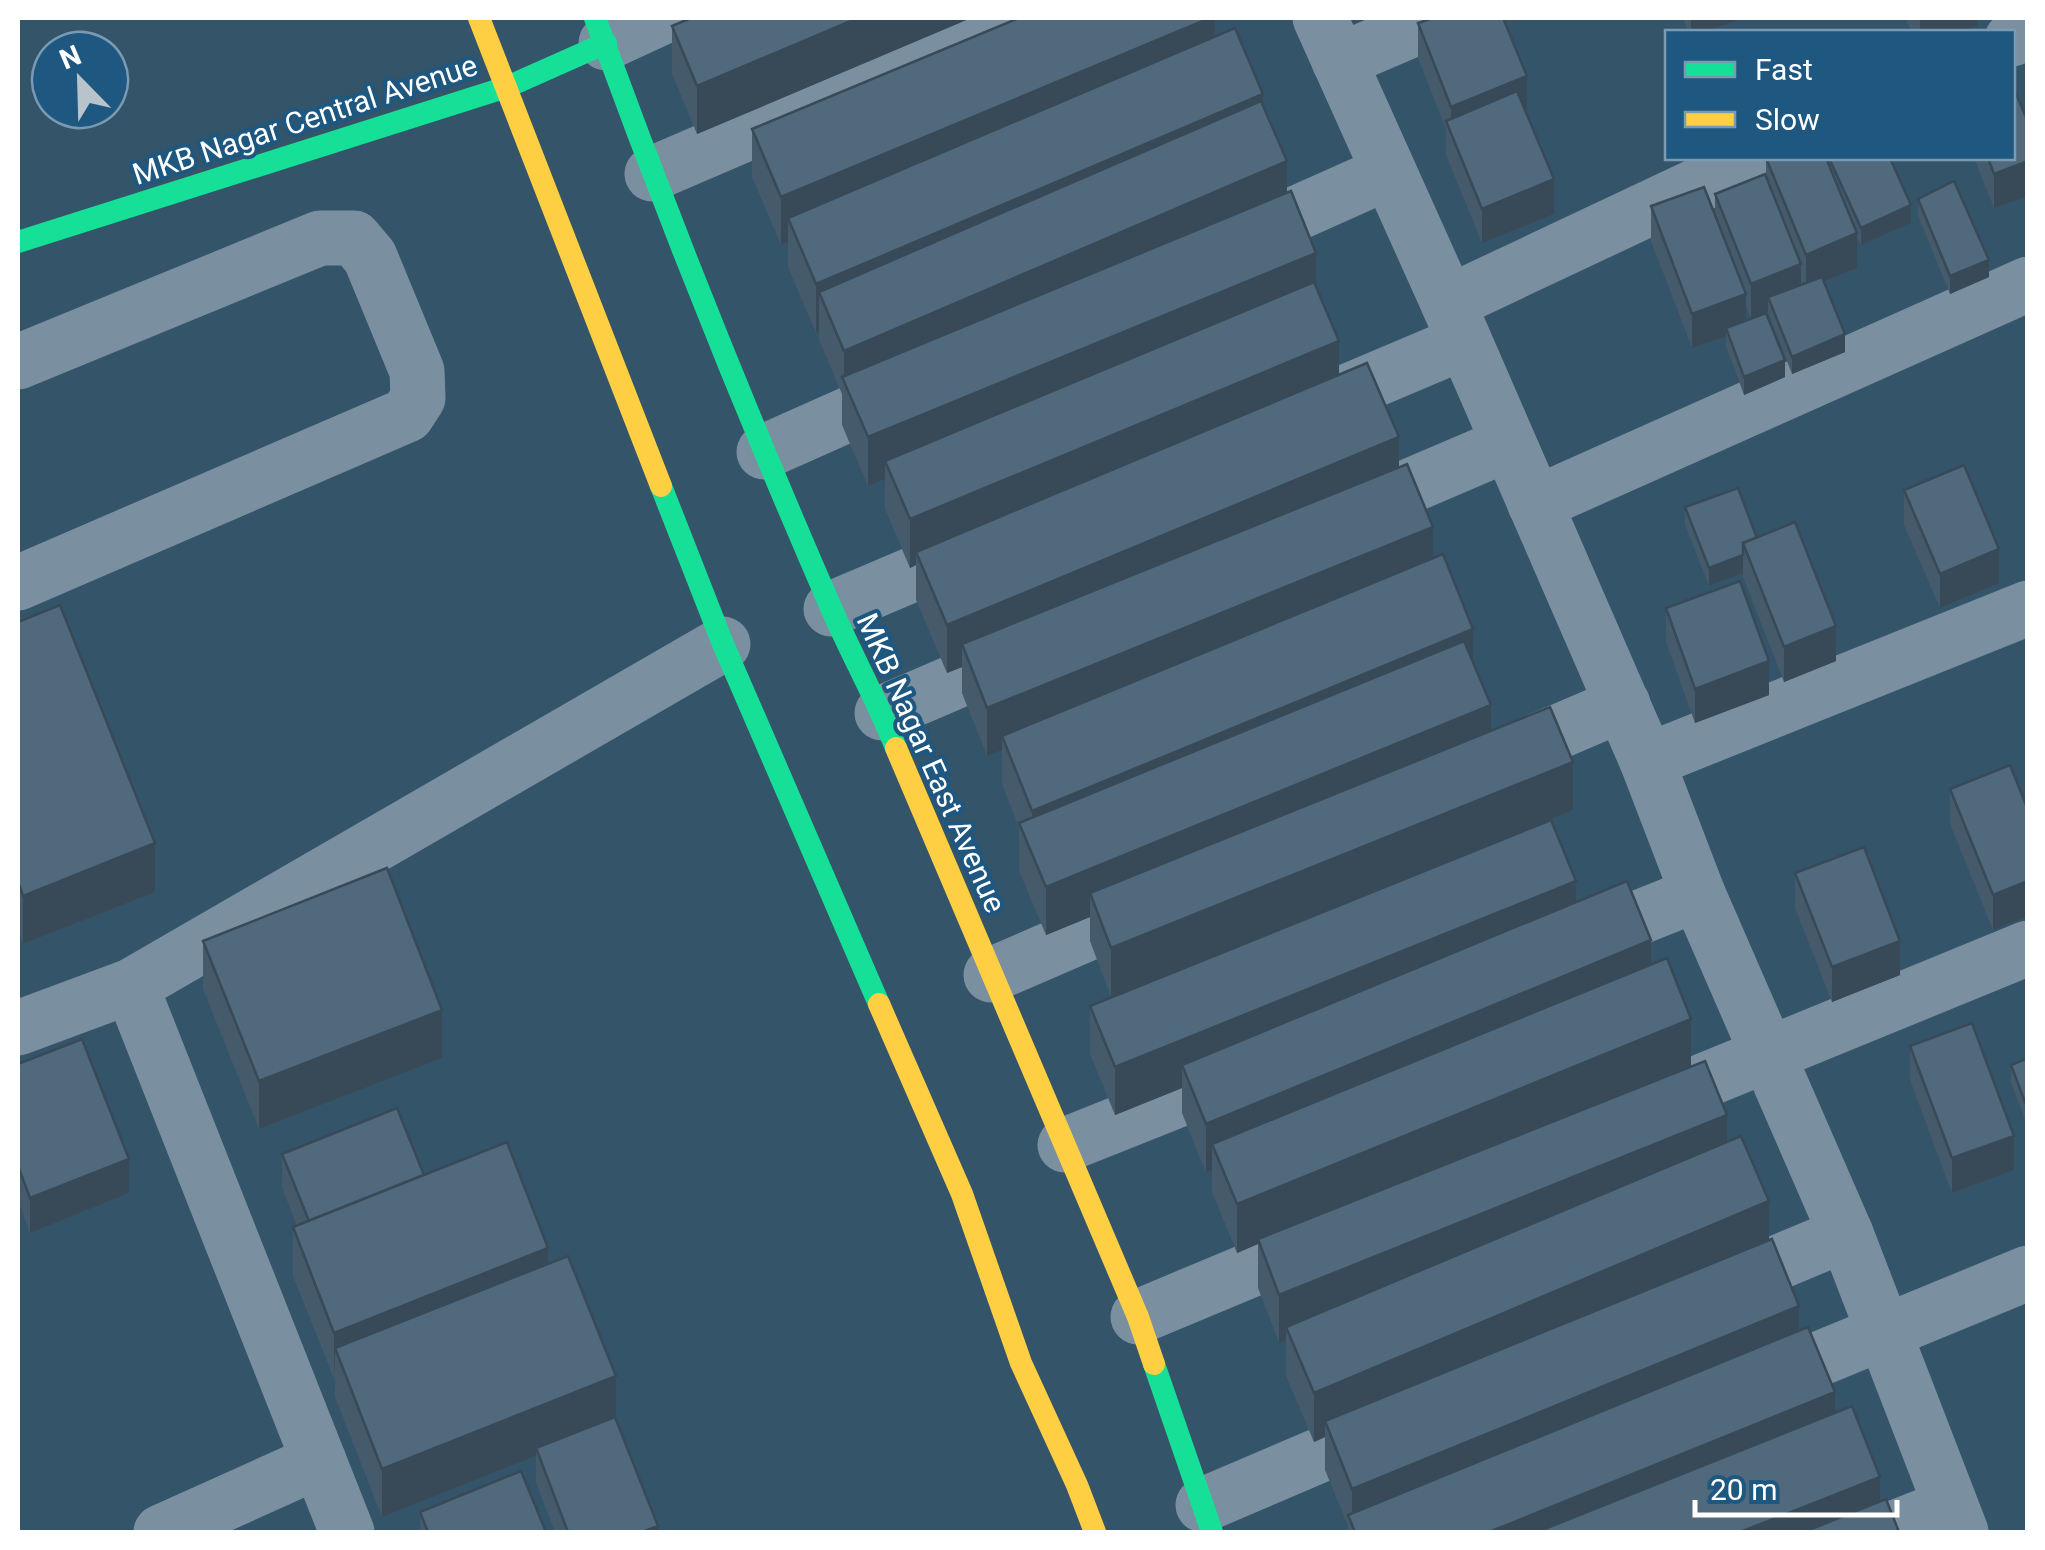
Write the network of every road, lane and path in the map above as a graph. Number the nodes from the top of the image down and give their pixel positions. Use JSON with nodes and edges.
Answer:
{"nodes":[{"id":1,"x":479,"y":18,"type":"edge"},
{"id":2,"x":660,"y":18,"type":"edge"},
{"id":3,"x":1015,"y":18,"type":"edge"},
{"id":4,"x":1439,"y":18,"type":"edge"},
{"id":5,"x":600,"y":30,"type":"edge"},
{"id":6,"x":1330,"y":39,"type":"edge"},
{"id":7,"x":507,"y":87,"type":"junction"},
{"id":8,"x":1752,"y":160,"type":"edge"},
{"id":9,"x":1389,"y":172,"type":"junction"},
{"id":10,"x":652,"y":174,"type":"junction"},
{"id":11,"x":18,"y":242,"type":"edge"},
{"id":12,"x":1192,"y":260,"type":"edge"},
{"id":13,"x":2028,"y":284,"type":"edge"},
{"id":14,"x":1456,"y":322,"type":"junction"},
{"id":15,"x":18,"y":362,"type":"edge"},
{"id":16,"x":960,"y":364,"type":"edge"},
{"id":17,"x":1265,"y":426,"type":"edge"},
{"id":18,"x":1508,"y":444,"type":"junction"},
{"id":19,"x":764,"y":452,"type":"junction"},
{"id":20,"x":1534,"y":504,"type":"junction"},
{"id":21,"x":1030,"y":525,"type":"edge"},
{"id":22,"x":1311,"y":528,"type":"edge"},
{"id":23,"x":18,"y":583,"type":"edge"},
{"id":24,"x":830,"y":608,"type":"junction"},
{"id":25,"x":2028,"y":608,"type":"edge"},
{"id":26,"x":1079,"y":628,"type":"edge"},
{"id":27,"x":723,"y":644,"type":"junction"},
{"id":28,"x":1623,"y":704,"type":"junction"},
{"id":29,"x":882,"y":713,"type":"junction"},
{"id":30,"x":1647,"y":762,"type":"junction"},
{"id":31,"x":1442,"y":781,"type":"edge"},
{"id":32,"x":1208,"y":882,"type":"edge"},
{"id":33,"x":1698,"y":894,"type":"junction"},
{"id":34,"x":2028,"y":948,"type":"edge"},
{"id":35,"x":1517,"y":966,"type":"edge"},
{"id":36,"x":991,"y":974,"type":"junction"},
{"id":37,"x":132,"y":986,"type":"junction"},
{"id":38,"x":18,"y":1028,"type":"edge"},
{"id":39,"x":1300,"y":1052,"type":"edge"},
{"id":40,"x":1766,"y":1054,"type":"junction"},
{"id":41,"x":1605,"y":1121,"type":"edge"},
{"id":42,"x":1065,"y":1145,"type":"junction"},
{"id":43,"x":1372,"y":1219,"type":"edge"},
{"id":44,"x":1846,"y":1234,"type":"junction"},
{"id":45,"x":2028,"y":1274,"type":"edge"},
{"id":46,"x":1662,"y":1312,"type":"edge"},
{"id":47,"x":1138,"y":1317,"type":"junction"},
{"id":48,"x":1883,"y":1331,"type":"junction"},
{"id":49,"x":1442,"y":1404,"type":"edge"},
{"id":50,"x":1704,"y":1406,"type":"edge"},
{"id":51,"x":319,"y":1462,"type":"junction"},
{"id":52,"x":1207,"y":1519,"type":"edge"},
{"id":53,"x":1956,"y":1519,"type":"edge"},
{"id":54,"x":160,"y":1532,"type":"edge"},
{"id":55,"x":347,"y":1532,"type":"edge"},
{"id":56,"x":1095,"y":1532,"type":"edge"},
{"id":57,"x":1884,"y":1532,"type":"edge"}],
"edges":[{"from":1,"to":7,"type":"main road"},
{"from":2,"to":5,"type":"street"},
{"from":3,"to":10,"type":"street"},
{"from":4,"to":6,"type":"street"},
{"from":5,"to":7,"type":"main road","name":"MKB Nagar Central Avenue"},
{"from":5,"to":10,"type":"main road","name":"MKB Nagar East Avenue"},
{"from":6,"to":9,"type":"street"},
{"from":7,"to":11,"type":"main road","name":"MKB Nagar Central Avenue"},
{"from":7,"to":27,"type":"main road"},
{"from":8,"to":14,"type":"street"},
{"from":9,"to":12,"type":"street"},
{"from":9,"to":14,"type":"street"},
{"from":10,"to":19,"type":"main road","name":"MKB Nagar East Avenue"},
{"from":13,"to":20,"type":"street"},
{"from":14,"to":17,"type":"street"},
{"from":14,"to":18,"type":"street"},
{"from":15,"to":23,"type":"street"},
{"from":16,"to":19,"type":"street"},
{"from":18,"to":20,"type":"street"},
{"from":18,"to":22,"type":"street"},
{"from":19,"to":24,"type":"main road","name":"MKB Nagar East Avenue"},
{"from":20,"to":28,"type":"street"},
{"from":21,"to":24,"type":"street"},
{"from":24,"to":29,"type":"main road","name":"MKB Nagar East Avenue"},
{"from":25,"to":30,"type":"street"},
{"from":26,"to":29,"type":"street"},
{"from":27,"to":37,"type":"street"},
{"from":27,"to":56,"type":"main road"},
{"from":28,"to":30,"type":"street"},
{"from":28,"to":31,"type":"street"},
{"from":29,"to":36,"type":"main road","name":"MKB Nagar East Avenue"},
{"from":30,"to":33,"type":"street"},
{"from":32,"to":36,"type":"street"},
{"from":33,"to":35,"type":"street"},
{"from":33,"to":40,"type":"street"},
{"from":34,"to":40,"type":"street"},
{"from":36,"to":42,"type":"main road","name":"MKB Nagar East Avenue"},
{"from":37,"to":38,"type":"street"},
{"from":37,"to":51,"type":"street"},
{"from":39,"to":42,"type":"street"},
{"from":40,"to":41,"type":"street"},
{"from":40,"to":44,"type":"street"},
{"from":42,"to":47,"type":"main road","name":"MKB Nagar East Avenue"},
{"from":43,"to":47,"type":"street"},
{"from":44,"to":46,"type":"street"},
{"from":44,"to":48,"type":"street"},
{"from":45,"to":48,"type":"street"},
{"from":47,"to":52,"type":"main road","name":"MKB Nagar East Avenue"},
{"from":48,"to":50,"type":"street"},
{"from":48,"to":53,"type":"street"},
{"from":49,"to":52,"type":"street"},
{"from":51,"to":54,"type":"street"},
{"from":51,"to":55,"type":"street"},
{"from":53,"to":57,"type":"street"}]}
